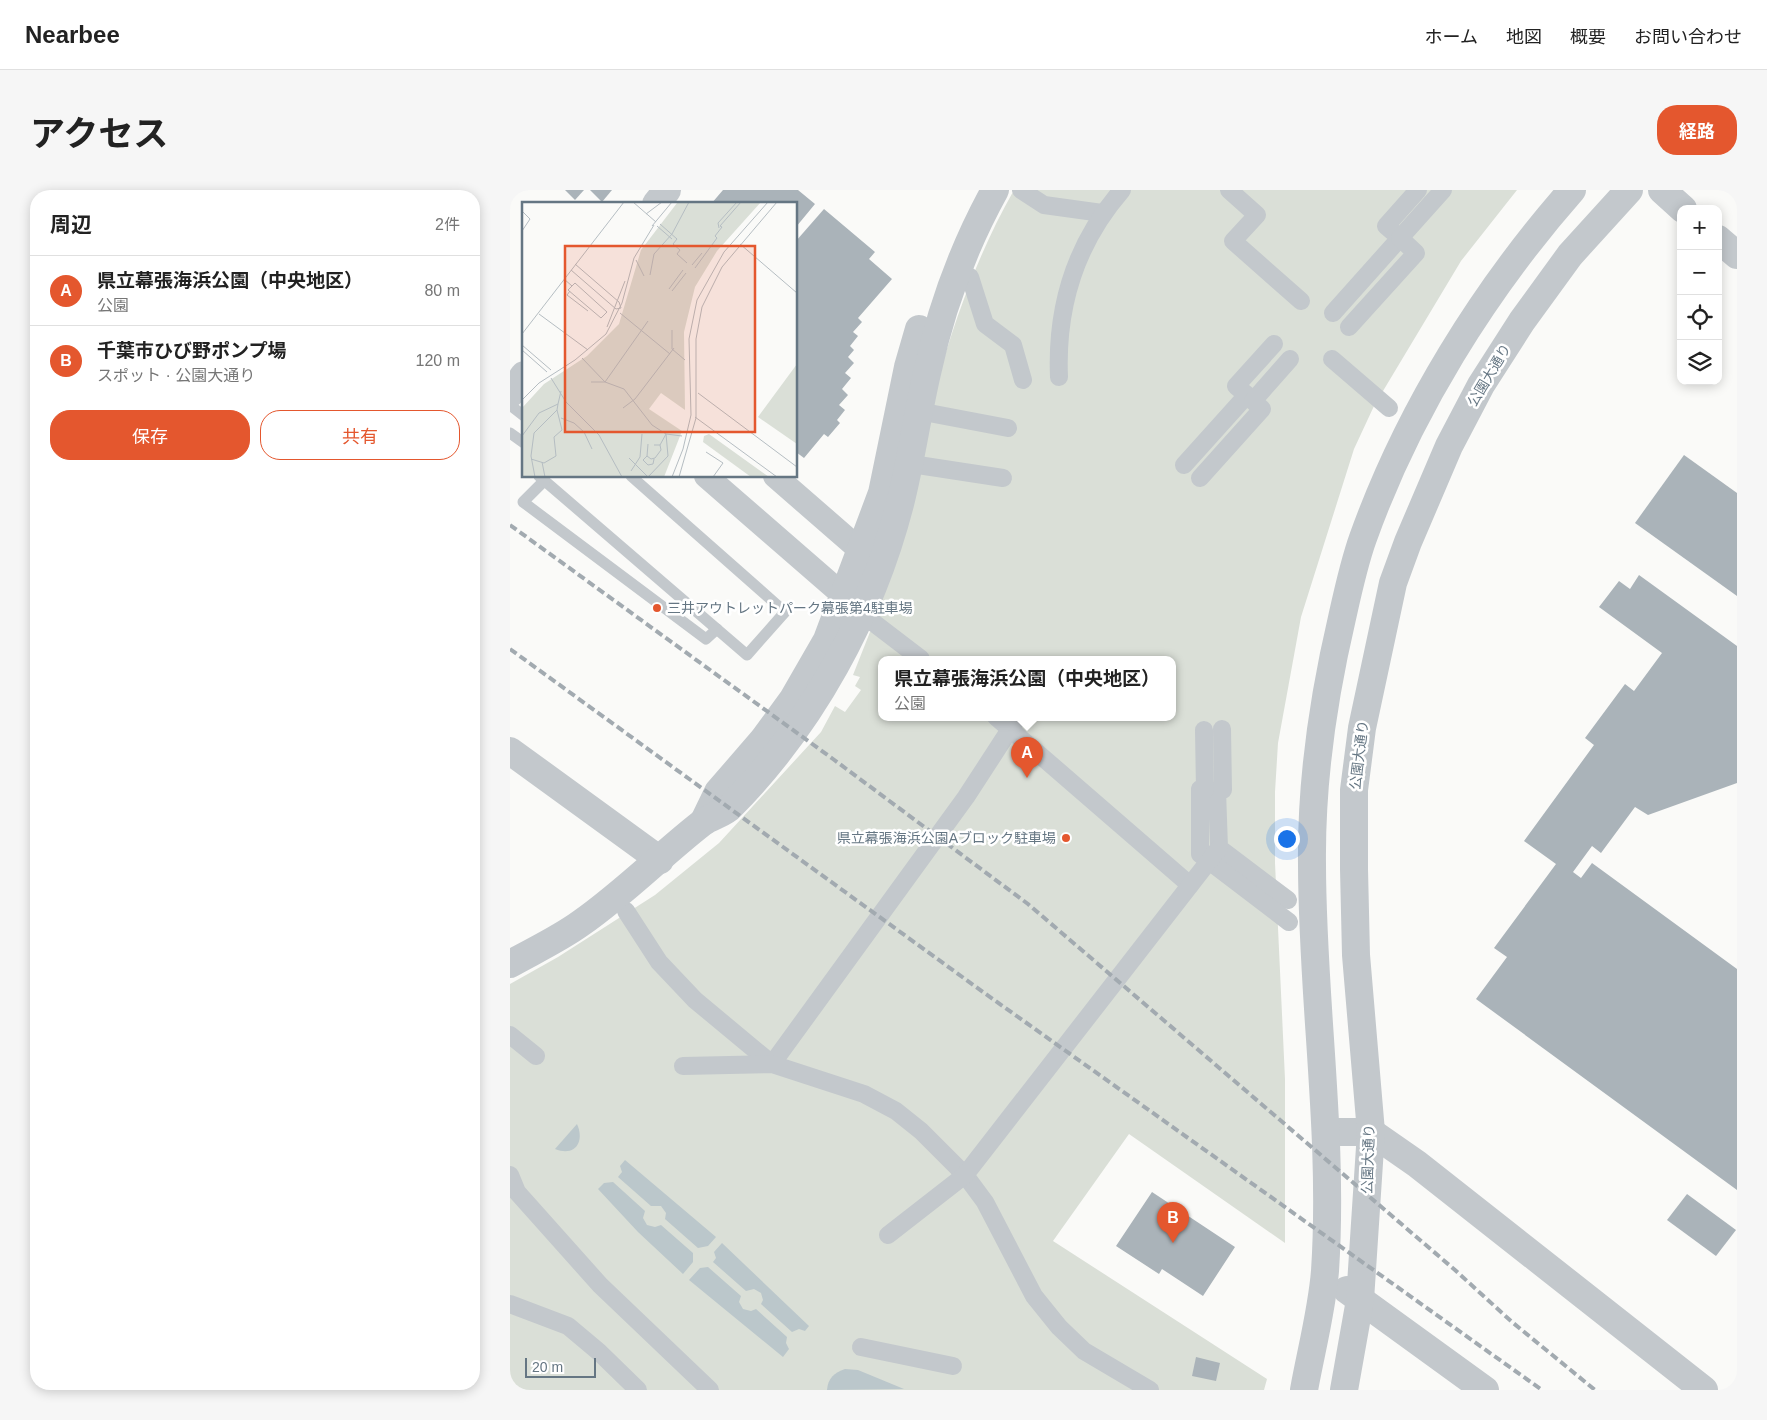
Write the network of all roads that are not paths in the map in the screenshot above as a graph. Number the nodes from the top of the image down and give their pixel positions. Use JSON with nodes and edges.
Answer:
{"nodes":[{"id":1,"x":667,"y":190,"type":"edge"},
{"id":2,"x":976,"y":190,"type":"edge"},
{"id":3,"x":995,"y":190,"type":"edge"},
{"id":4,"x":1021,"y":190,"type":"edge"},
{"id":5,"x":1122,"y":190,"type":"edge"},
{"id":6,"x":1229,"y":190,"type":"edge"},
{"id":7,"x":1418,"y":190,"type":"edge"},
{"id":8,"x":1443,"y":190,"type":"edge"},
{"id":9,"x":1572,"y":190,"type":"edge"},
{"id":10,"x":1628,"y":190,"type":"edge"},
{"id":11,"x":1662,"y":190,"type":"edge"},
{"id":12,"x":658,"y":202,"type":"edge"},
{"id":13,"x":1679,"y":205,"type":"edge"},
{"id":14,"x":1102,"y":213,"type":"junction"},
{"id":15,"x":1400,"y":238,"type":"junction"},
{"id":16,"x":1722,"y":242,"type":"edge"},
{"id":17,"x":1737,"y":255,"type":"edge"},
{"id":18,"x":970,"y":277,"type":"dead end"},
{"id":19,"x":1357,"y":286,"type":"junction"},
{"id":20,"x":1300,"y":301,"type":"dead end"},
{"id":21,"x":1373,"y":301,"type":"junction"},
{"id":22,"x":1333,"y":313,"type":"dead end"},
{"id":23,"x":1349,"y":327,"type":"dead end"},
{"id":24,"x":1274,"y":344,"type":"dead end"},
{"id":25,"x":1290,"y":359,"type":"dead end"},
{"id":26,"x":1332,"y":359,"type":"dead end"},
{"id":27,"x":1059,"y":377,"type":"dead end"},
{"id":28,"x":522,"y":379,"type":"edge"},
{"id":29,"x":1023,"y":380,"type":"dead end"},
{"id":30,"x":510,"y":394,"type":"edge"},
{"id":31,"x":1250,"y":398,"type":"junction"},
{"id":32,"x":510,"y":405,"type":"edge"},
{"id":33,"x":1390,"y":408,"type":"dead end"},
{"id":34,"x":929,"y":413,"type":"dead end"},
{"id":35,"x":522,"y":414,"type":"edge"},
{"id":36,"x":1008,"y":428,"type":"dead end"},
{"id":37,"x":510,"y":433,"type":"edge"},
{"id":38,"x":1210,"y":436,"type":"junction"},
{"id":39,"x":522,"y":442,"type":"edge"},
{"id":40,"x":1226,"y":449,"type":"junction"},
{"id":41,"x":918,"y":465,"type":"dead end"},
{"id":42,"x":1184,"y":465,"type":"dead end"},
{"id":43,"x":542,"y":478,"type":"edge"},
{"id":44,"x":633,"y":478,"type":"edge"},
{"id":45,"x":708,"y":478,"type":"edge"},
{"id":46,"x":777,"y":478,"type":"edge"},
{"id":47,"x":1003,"y":478,"type":"dead end"},
{"id":48,"x":1200,"y":478,"type":"dead end"},
{"id":49,"x":860,"y":550,"type":"junction"},
{"id":50,"x":872,"y":585,"type":"junction"},
{"id":51,"x":843,"y":595,"type":"junction"},
{"id":52,"x":870,"y":620,"type":"dead end"},
{"id":53,"x":717,"y":629,"type":"junction"},
{"id":54,"x":917,"y":656,"type":"edge"},
{"id":55,"x":1014,"y":722,"type":"edge"},
{"id":56,"x":1222,"y":729,"type":"dead end"},
{"id":57,"x":1204,"y":730,"type":"dead end"},
{"id":58,"x":510,"y":751,"type":"edge"},
{"id":59,"x":1211,"y":790,"type":"junction"},
{"id":60,"x":704,"y":821,"type":"junction"},
{"id":61,"x":1214,"y":854,"type":"junction"},
{"id":62,"x":660,"y":860,"type":"junction"},
{"id":63,"x":1190,"y":886,"type":"junction"},
{"id":64,"x":1288,"y":900,"type":"dead end"},
{"id":65,"x":626,"y":911,"type":"dead end"},
{"id":66,"x":1289,"y":922,"type":"dead end"},
{"id":67,"x":510,"y":964,"type":"edge"},
{"id":68,"x":510,"y":1034,"type":"edge"},
{"id":69,"x":536,"y":1056,"type":"dead end"},
{"id":70,"x":772,"y":1064,"type":"junction"},
{"id":71,"x":683,"y":1066,"type":"dead end"},
{"id":72,"x":1327,"y":1132,"type":"junction"},
{"id":73,"x":1371,"y":1132,"type":"junction"},
{"id":74,"x":510,"y":1175,"type":"edge"},
{"id":75,"x":965,"y":1175,"type":"junction"},
{"id":76,"x":888,"y":1235,"type":"dead end"},
{"id":77,"x":1325,"y":1274,"type":"junction"},
{"id":78,"x":1360,"y":1300,"type":"junction"},
{"id":79,"x":510,"y":1304,"type":"edge"},
{"id":80,"x":861,"y":1347,"type":"dead end"},
{"id":81,"x":954,"y":1366,"type":"dead end"},
{"id":82,"x":638,"y":1390,"type":"edge"},
{"id":83,"x":710,"y":1390,"type":"edge"},
{"id":84,"x":1150,"y":1390,"type":"edge"},
{"id":85,"x":1304,"y":1390,"type":"edge"},
{"id":86,"x":1344,"y":1390,"type":"edge"},
{"id":87,"x":1485,"y":1390,"type":"edge"},
{"id":88,"x":1704,"y":1390,"type":"edge"}],
"edges":[{"from":1,"to":12,"type":"street"},
{"from":2,"to":49,"type":"street"},
{"from":3,"to":50,"type":"street"},
{"from":4,"to":14,"type":"street"},
{"from":5,"to":14,"type":"street"},
{"from":6,"to":20,"type":"street"},
{"from":7,"to":15,"type":"street"},
{"from":8,"to":15,"type":"street"},
{"from":9,"to":72,"type":"street"},
{"from":10,"to":73,"type":"street","name":"公園大通り"},
{"from":11,"to":13,"type":"street"},
{"from":14,"to":27,"type":"street"},
{"from":15,"to":19,"type":"street"},
{"from":15,"to":21,"type":"street"},
{"from":16,"to":17,"type":"street"},
{"from":18,"to":29,"type":"street"},
{"from":19,"to":21,"type":"street"},
{"from":19,"to":22,"type":"street"},
{"from":21,"to":23,"type":"street"},
{"from":24,"to":31,"type":"street"},
{"from":25,"to":31,"type":"street"},
{"from":26,"to":33,"type":"street"},
{"from":28,"to":30,"type":"street"},
{"from":31,"to":38,"type":"street"},
{"from":31,"to":40,"type":"street"},
{"from":32,"to":35,"type":"lane"},
{"from":34,"to":36,"type":"street"},
{"from":37,"to":39,"type":"lane"},
{"from":38,"to":40,"type":"street"},
{"from":38,"to":42,"type":"street"},
{"from":40,"to":48,"type":"street"},
{"from":41,"to":47,"type":"street"},
{"from":43,"to":53,"type":"lane"},
{"from":43,"to":53,"type":"lane"},
{"from":44,"to":53,"type":"lane"},
{"from":45,"to":51,"type":"street"},
{"from":46,"to":49,"type":"street"},
{"from":49,"to":50,"type":"street"},
{"from":49,"to":51,"type":"street"},
{"from":50,"to":51,"type":"street"},
{"from":50,"to":60,"type":"street"},
{"from":51,"to":60,"type":"street"},
{"from":52,"to":54,"type":"street"},
{"from":55,"to":63,"type":"street"},
{"from":55,"to":70,"type":"street"},
{"from":56,"to":59,"type":"street"},
{"from":57,"to":59,"type":"street"},
{"from":58,"to":62,"type":"street"},
{"from":59,"to":61,"type":"street"},
{"from":60,"to":62,"type":"street"},
{"from":61,"to":63,"type":"street"},
{"from":61,"to":64,"type":"street"},
{"from":61,"to":66,"type":"street"},
{"from":62,"to":67,"type":"street"},
{"from":63,"to":75,"type":"street"},
{"from":65,"to":70,"type":"street"},
{"from":68,"to":69,"type":"street"},
{"from":70,"to":71,"type":"street"},
{"from":70,"to":75,"type":"street"},
{"from":72,"to":73,"type":"street"},
{"from":72,"to":77,"type":"street"},
{"from":73,"to":78,"type":"street","name":"公園大通り"},
{"from":73,"to":88,"type":"street"},
{"from":74,"to":83,"type":"street"},
{"from":75,"to":76,"type":"street"},
{"from":75,"to":84,"type":"street"},
{"from":77,"to":78,"type":"street"},
{"from":77,"to":85,"type":"street"},
{"from":78,"to":86,"type":"street","name":"公園大通り"},
{"from":78,"to":87,"type":"street"},
{"from":79,"to":82,"type":"street"},
{"from":80,"to":81,"type":"street"}]}
